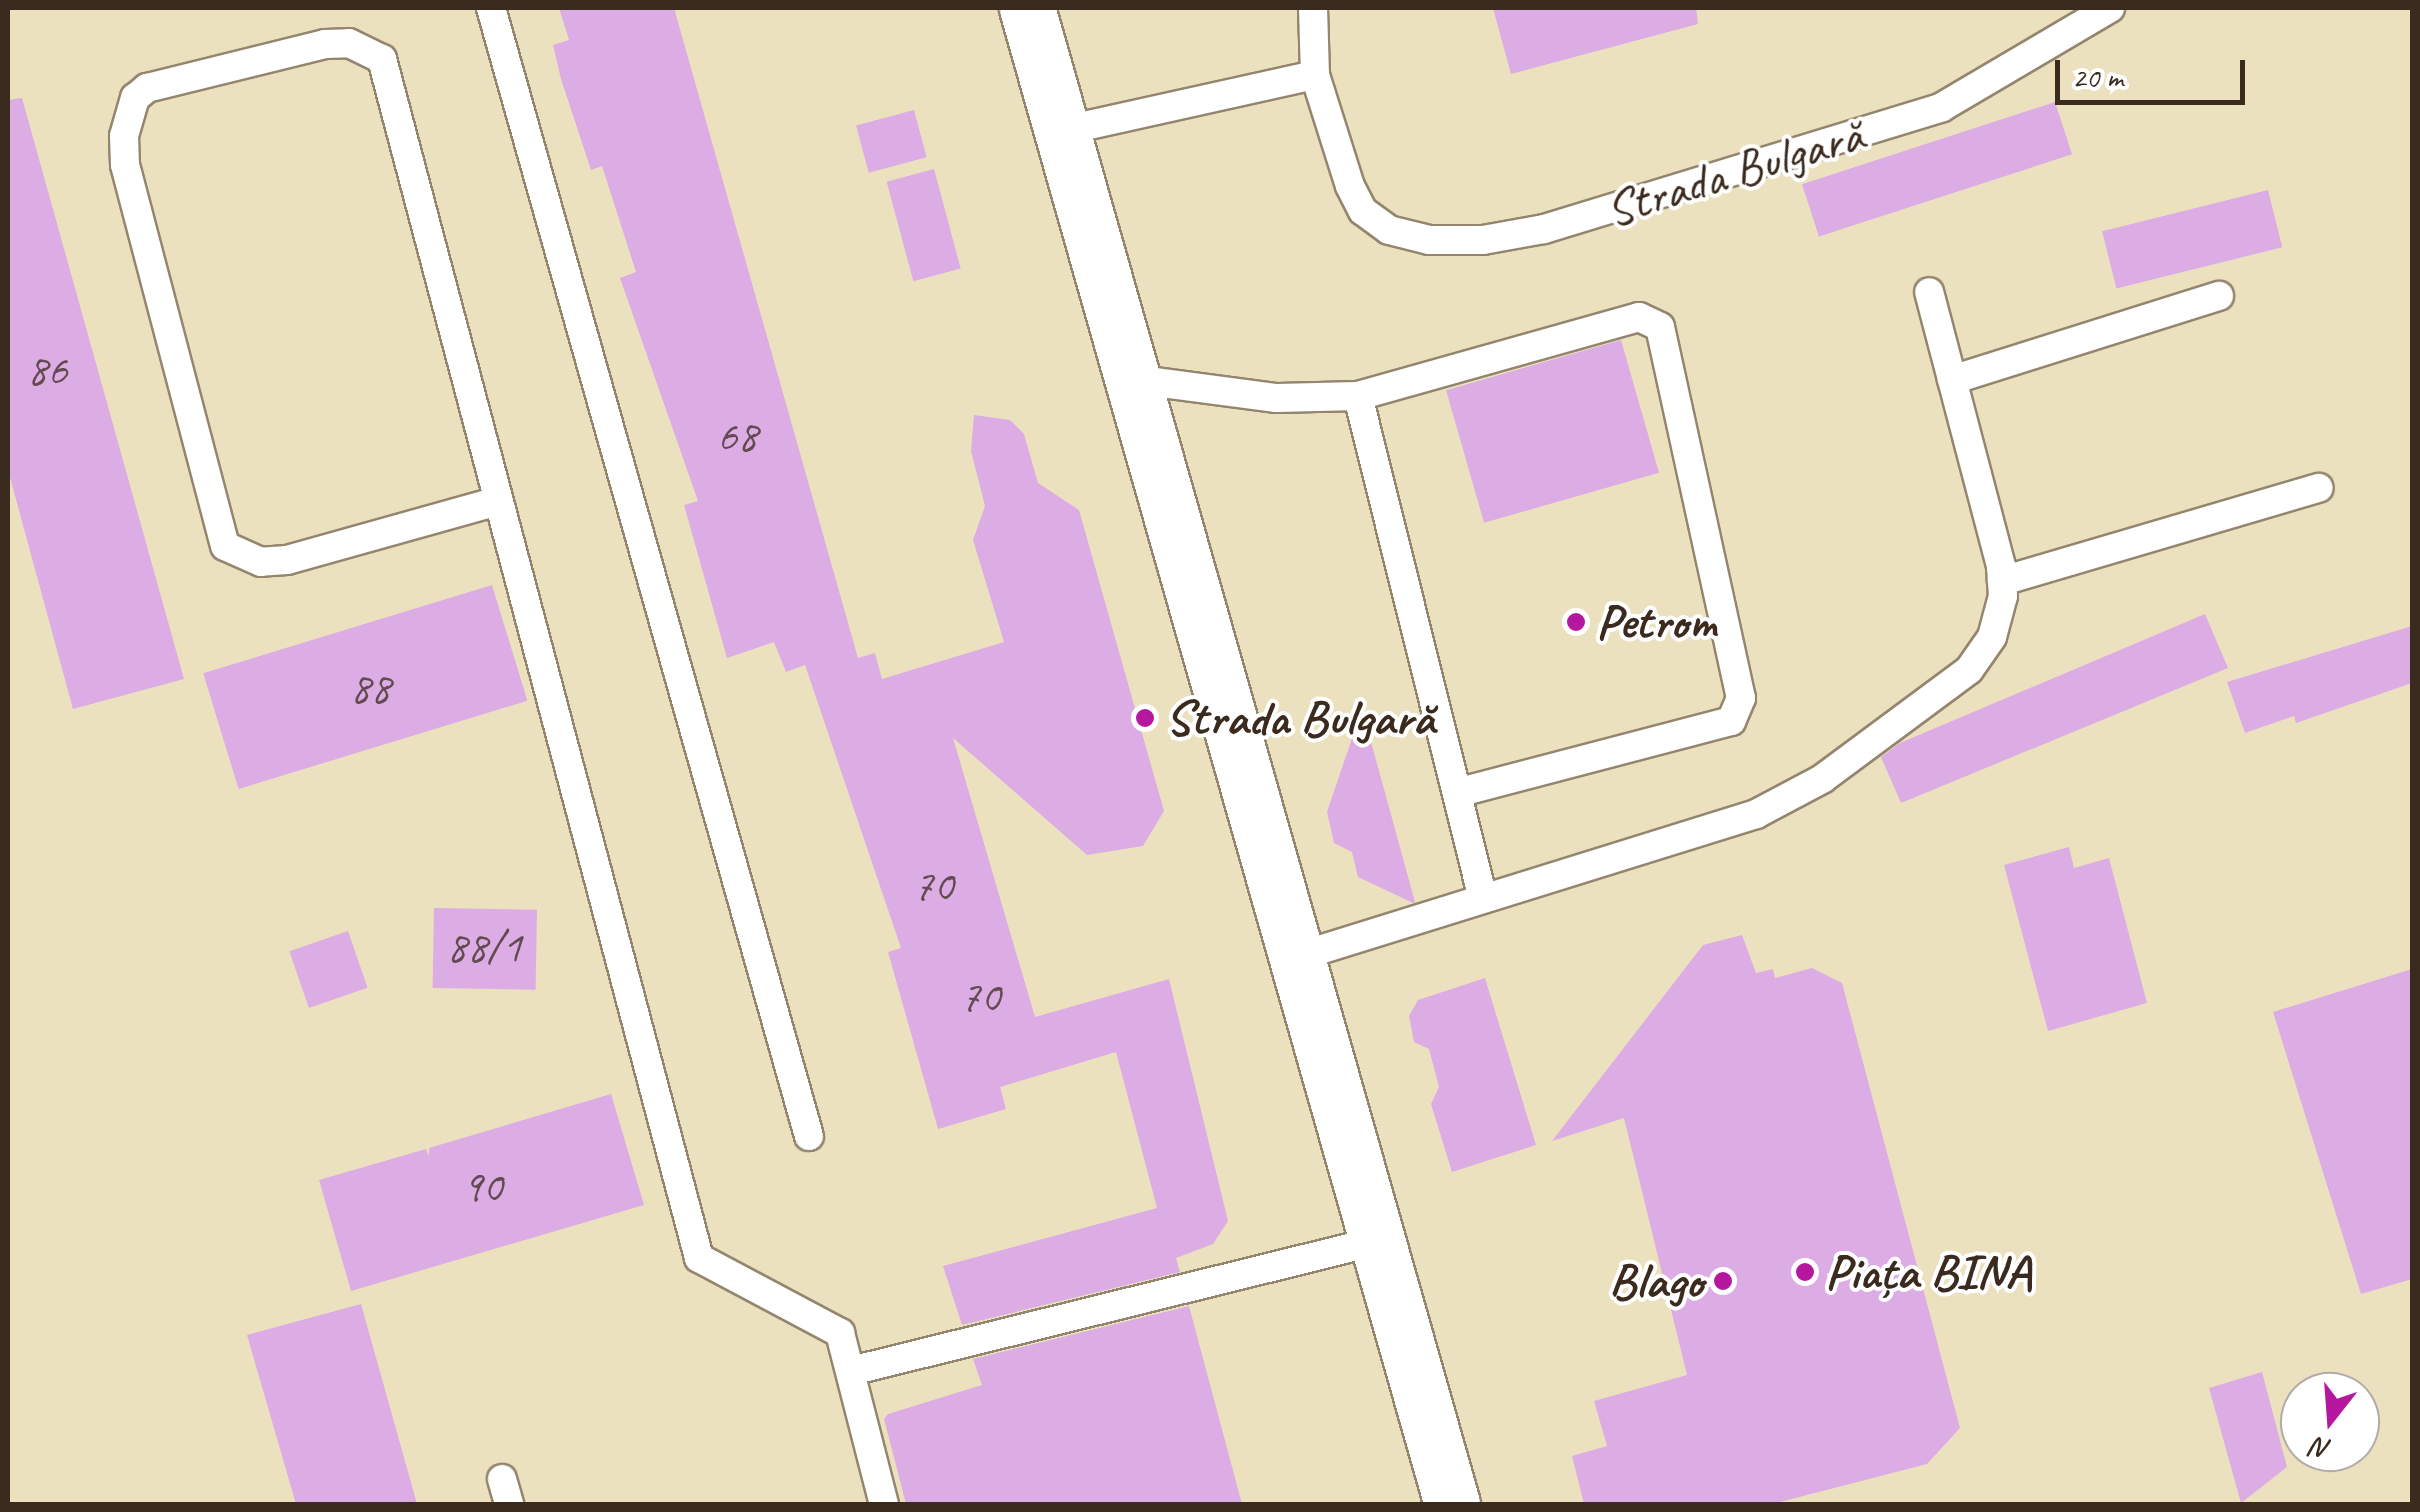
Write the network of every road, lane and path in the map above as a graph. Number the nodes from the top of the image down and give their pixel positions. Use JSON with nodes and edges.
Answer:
{"nodes":[{"id":1,"x":490,"y":8,"type":"edge"},
{"id":2,"x":1027,"y":8,"type":"edge"},
{"id":3,"x":1313,"y":8,"type":"edge"},
{"id":4,"x":2110,"y":8,"type":"edge"},
{"id":5,"x":1315,"y":74,"type":"junction"},
{"id":6,"x":1062,"y":131,"type":"junction"},
{"id":7,"x":1929,"y":292,"type":"dead end"},
{"id":8,"x":2218,"y":296,"type":"dead end"},
{"id":9,"x":1132,"y":379,"type":"junction"},
{"id":10,"x":1952,"y":380,"type":"junction"},
{"id":11,"x":1358,"y":396,"type":"junction"},
{"id":12,"x":2319,"y":488,"type":"dead end"},
{"id":13,"x":498,"y":501,"type":"junction"},
{"id":14,"x":2002,"y":581,"type":"junction"},
{"id":15,"x":1457,"y":793,"type":"junction"},
{"id":16,"x":1483,"y":899,"type":"junction"},
{"id":17,"x":1297,"y":957,"type":"junction"},
{"id":18,"x":808,"y":1136,"type":"dead end"},
{"id":19,"x":1377,"y":1240,"type":"junction"},
{"id":20,"x":852,"y":1371,"type":"junction"},
{"id":21,"x":884,"y":1504,"type":"edge"},
{"id":22,"x":1452,"y":1504,"type":"edge"}],
"edges":[{"from":1,"to":18,"type":"lane"},
{"from":2,"to":6,"type":"street"},
{"from":3,"to":5,"type":"lane","name":"Strada Bulgară"},
{"from":4,"to":5,"type":"lane","name":"Strada Bulgară"},
{"from":5,"to":6,"type":"lane"},
{"from":6,"to":9,"type":"street"},
{"from":7,"to":10,"type":"lane"},
{"from":8,"to":10,"type":"lane"},
{"from":9,"to":11,"type":"lane"},
{"from":9,"to":17,"type":"street"},
{"from":10,"to":14,"type":"lane"},
{"from":11,"to":15,"type":"lane"},
{"from":11,"to":15,"type":"lane"},
{"from":12,"to":14,"type":"lane"},
{"from":13,"to":13,"type":"lane"},
{"from":13,"to":20,"type":"lane"},
{"from":14,"to":16,"type":"lane"},
{"from":15,"to":16,"type":"lane"},
{"from":16,"to":17,"type":"lane"},
{"from":17,"to":19,"type":"street"},
{"from":19,"to":20,"type":"lane"},
{"from":19,"to":22,"type":"street"},
{"from":20,"to":21,"type":"lane"}]}
